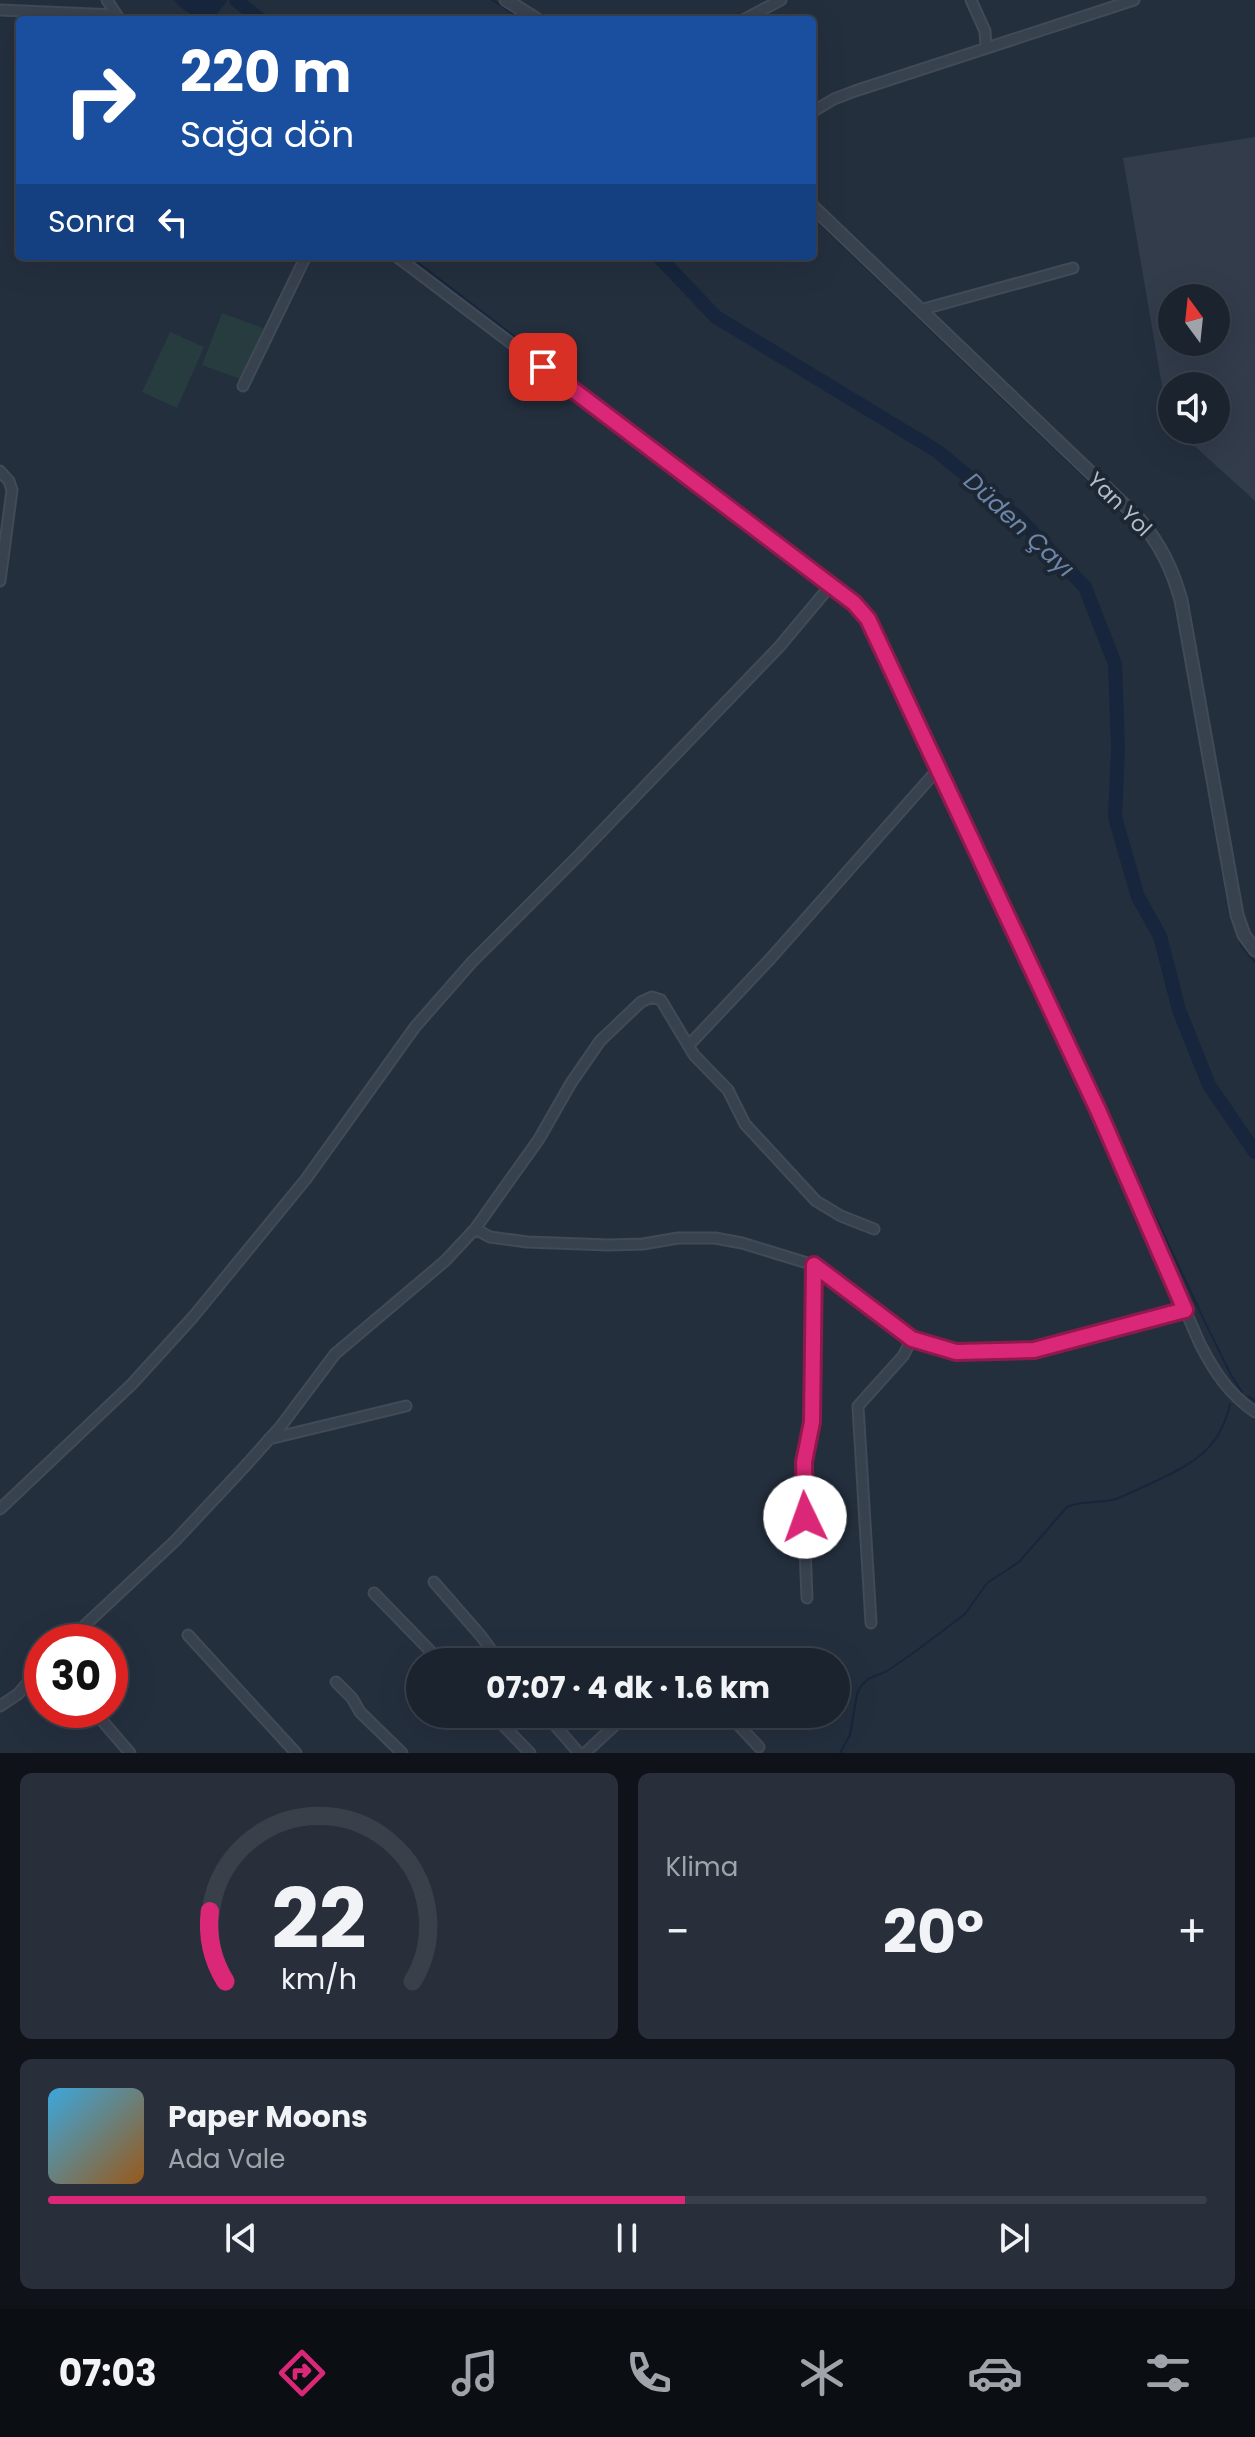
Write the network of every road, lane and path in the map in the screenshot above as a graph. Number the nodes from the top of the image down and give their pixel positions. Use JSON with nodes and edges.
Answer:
{"nodes":[{"id":1,"x":506,"y":0,"type":"edge"},
{"id":2,"x":781,"y":0,"type":"edge"},
{"id":3,"x":971,"y":0,"type":"edge"},
{"id":4,"x":1134,"y":0,"type":"edge"},
{"id":5,"x":0,"y":10,"type":"edge"},
{"id":6,"x":88,"y":16,"type":"edge"},
{"id":7,"x":532,"y":16,"type":"edge"},
{"id":8,"x":751,"y":16,"type":"edge"},
{"id":9,"x":986,"y":48,"type":"junction"},
{"id":10,"x":816,"y":110,"type":"edge"},
{"id":11,"x":816,"y":210,"type":"edge"},
{"id":12,"x":304,"y":260,"type":"edge"},
{"id":13,"x":401,"y":260,"type":"edge"},
{"id":14,"x":1073,"y":268,"type":"dead end"},
{"id":15,"x":920,"y":310,"type":"junction"},
{"id":16,"x":243,"y":386,"type":"dead end"},
{"id":17,"x":0,"y":471,"type":"edge"},
{"id":18,"x":0,"y":581,"type":"edge"},
{"id":19,"x":831,"y":585,"type":"junction"},
{"id":20,"x":939,"y":768,"type":"junction"},
{"id":21,"x":1255,"y":950,"type":"edge"},
{"id":22,"x":689,"y":1045,"type":"junction"},
{"id":23,"x":475,"y":1229,"type":"junction"},
{"id":24,"x":874,"y":1229,"type":"dead end"},
{"id":25,"x":814,"y":1265,"type":"junction"},
{"id":26,"x":1185,"y":1310,"type":"junction"},
{"id":27,"x":912,"y":1339,"type":"junction"},
{"id":28,"x":406,"y":1406,"type":"dead end"},
{"id":29,"x":1255,"y":1412,"type":"edge"},
{"id":30,"x":269,"y":1439,"type":"junction"},
{"id":31,"x":0,"y":1509,"type":"edge"},
{"id":32,"x":434,"y":1582,"type":"dead end"},
{"id":33,"x":374,"y":1593,"type":"dead end"},
{"id":34,"x":807,"y":1598,"type":"dead end"},
{"id":35,"x":871,"y":1623,"type":"dead end"},
{"id":36,"x":86,"y":1624,"type":"edge"},
{"id":37,"x":188,"y":1635,"type":"dead end"},
{"id":38,"x":427,"y":1648,"type":"edge"},
{"id":39,"x":490,"y":1648,"type":"edge"},
{"id":40,"x":336,"y":1682,"type":"dead end"},
{"id":41,"x":24,"y":1687,"type":"edge"},
{"id":42,"x":0,"y":1706,"type":"edge"},
{"id":43,"x":108,"y":1728,"type":"edge"},
{"id":44,"x":506,"y":1728,"type":"edge"},
{"id":45,"x":557,"y":1728,"type":"edge"},
{"id":46,"x":612,"y":1728,"type":"edge"},
{"id":47,"x":741,"y":1728,"type":"edge"},
{"id":48,"x":759,"y":1747,"type":"dead end"},
{"id":49,"x":130,"y":1753,"type":"edge"},
{"id":50,"x":296,"y":1753,"type":"edge"},
{"id":51,"x":402,"y":1753,"type":"edge"},
{"id":52,"x":530,"y":1753,"type":"edge"},
{"id":53,"x":579,"y":1753,"type":"edge"},
{"id":54,"x":585,"y":1753,"type":"edge"}],
"edges":[{"from":1,"to":7,"type":"street"},
{"from":2,"to":8,"type":"street"},
{"from":3,"to":9,"type":"street"},
{"from":4,"to":9,"type":"street"},
{"from":5,"to":6,"type":"street"},
{"from":9,"to":10,"type":"street"},
{"from":11,"to":15,"type":"street","name":"Yan Yol"},
{"from":12,"to":16,"type":"street"},
{"from":13,"to":19,"type":"street"},
{"from":14,"to":15,"type":"street"},
{"from":15,"to":21,"type":"street","name":"Yan Yol"},
{"from":17,"to":18,"type":"street"},
{"from":19,"to":20,"type":"street"},
{"from":19,"to":31,"type":"street"},
{"from":20,"to":22,"type":"street"},
{"from":20,"to":26,"type":"street"},
{"from":22,"to":23,"type":"street"},
{"from":22,"to":24,"type":"street"},
{"from":23,"to":25,"type":"street"},
{"from":23,"to":30,"type":"street"},
{"from":25,"to":27,"type":"street"},
{"from":25,"to":34,"type":"street"},
{"from":26,"to":27,"type":"street"},
{"from":26,"to":29,"type":"street"},
{"from":27,"to":35,"type":"street"},
{"from":28,"to":30,"type":"street"},
{"from":30,"to":36,"type":"street"},
{"from":32,"to":39,"type":"street"},
{"from":33,"to":38,"type":"street"},
{"from":37,"to":50,"type":"street"},
{"from":40,"to":51,"type":"street"},
{"from":41,"to":42,"type":"street"},
{"from":43,"to":49,"type":"street"},
{"from":44,"to":52,"type":"street"},
{"from":45,"to":53,"type":"street"},
{"from":46,"to":54,"type":"street"},
{"from":47,"to":48,"type":"street"}]}
